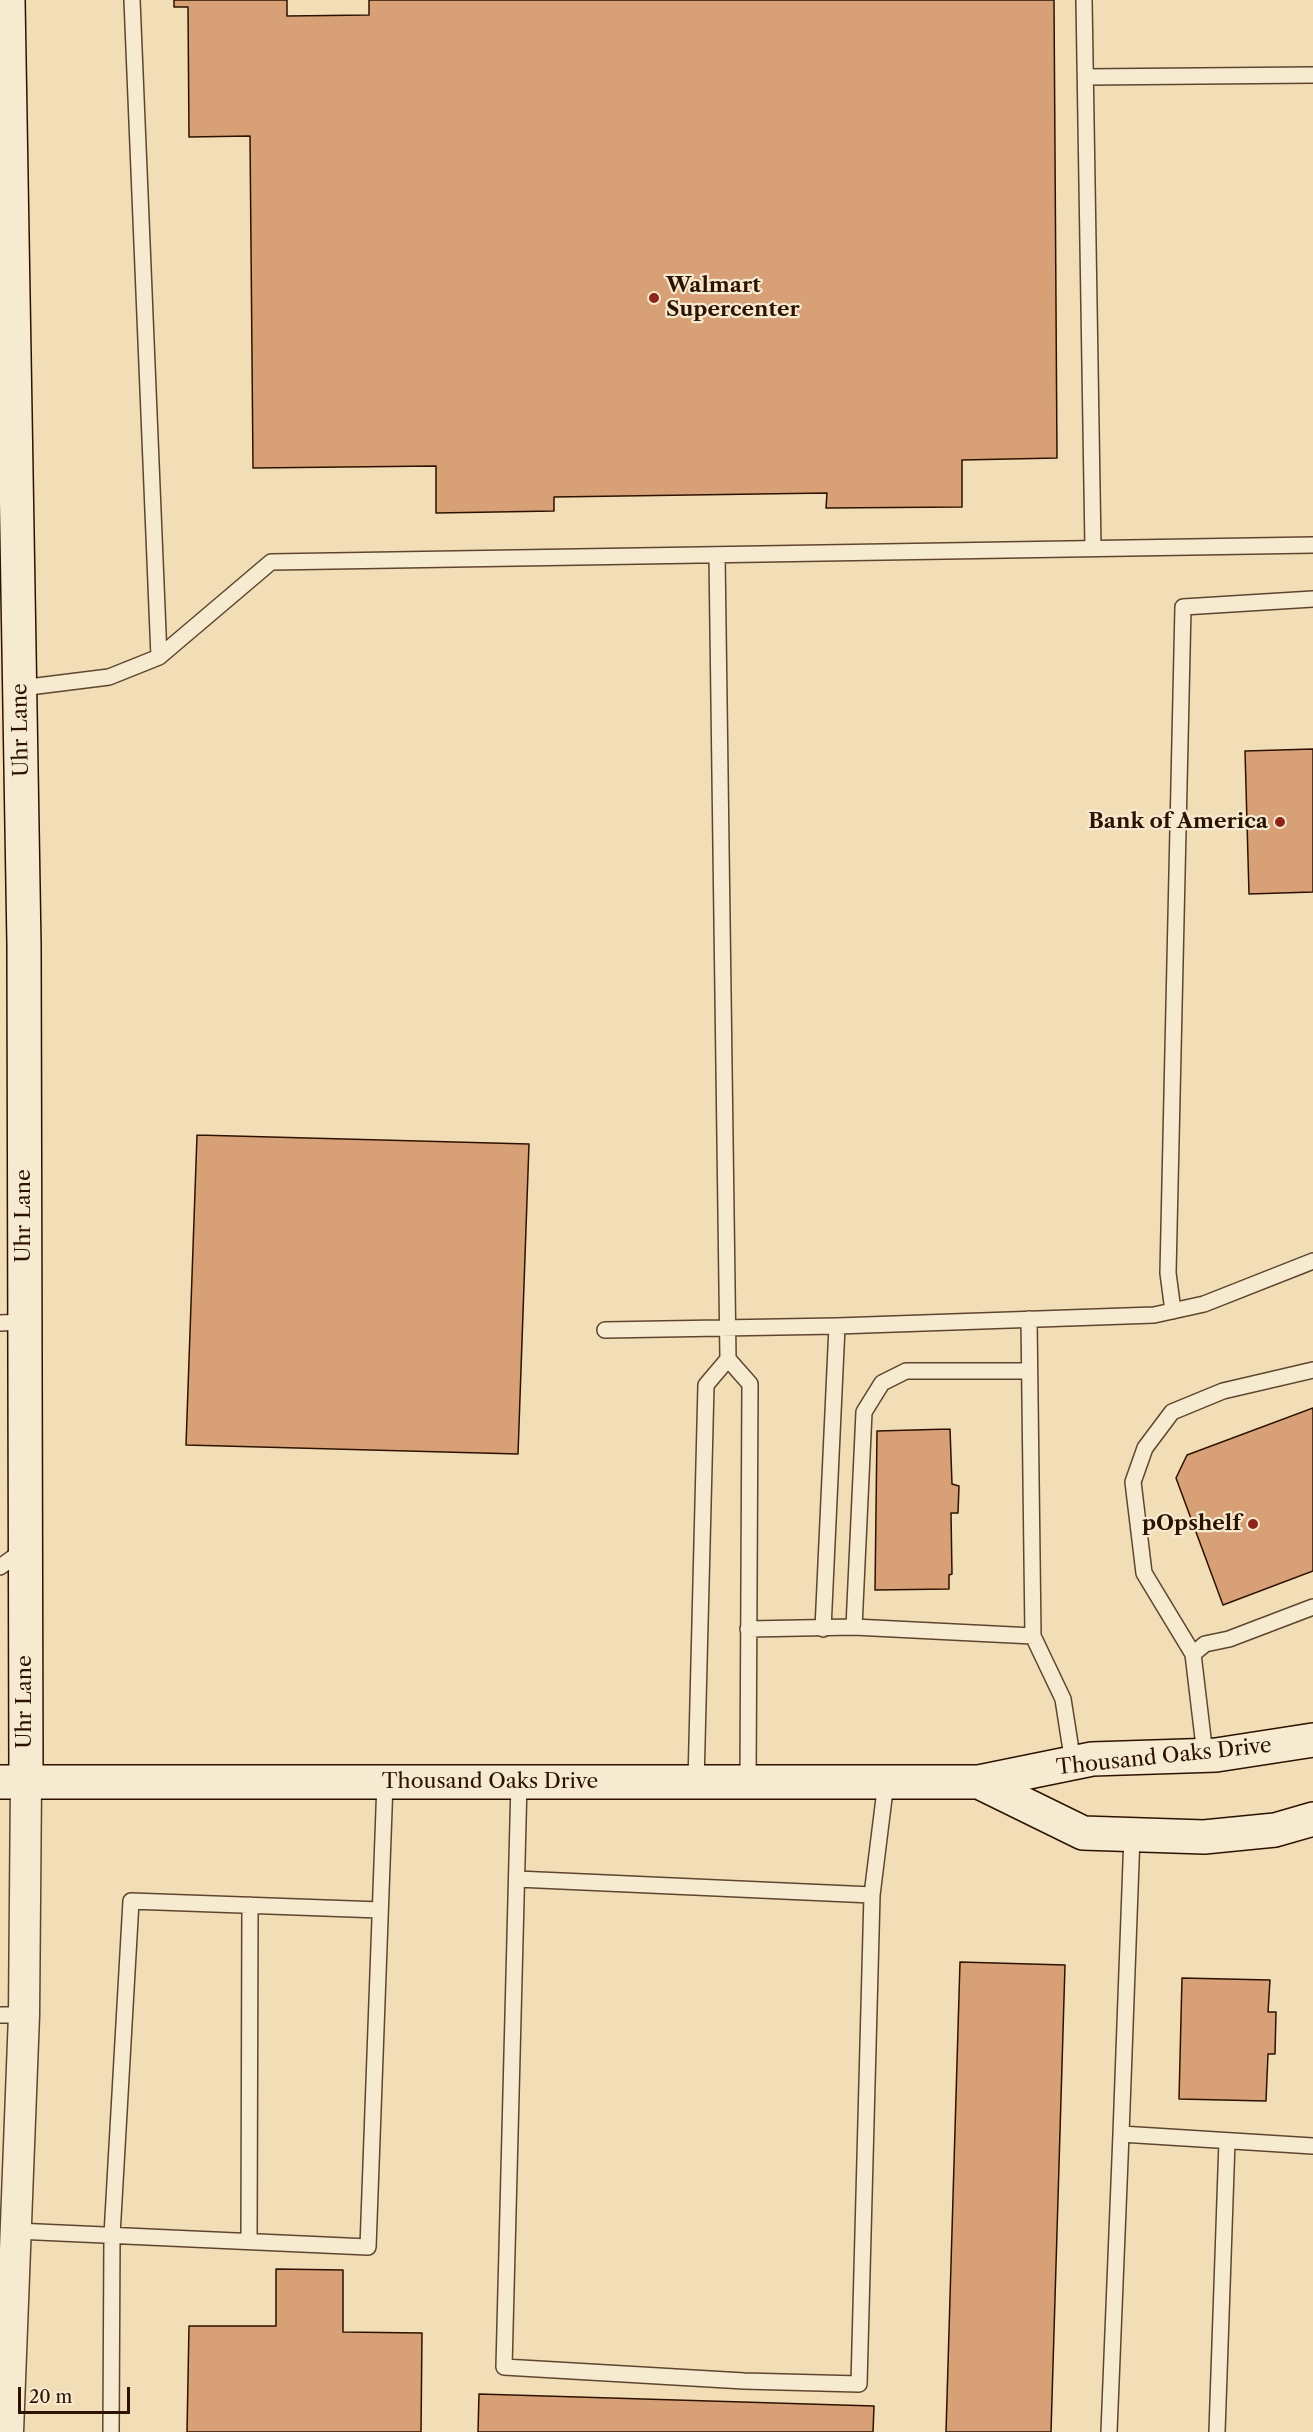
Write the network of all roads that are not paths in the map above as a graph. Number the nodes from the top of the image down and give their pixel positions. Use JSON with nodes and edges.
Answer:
{"nodes":[{"id":1,"x":8,"y":0,"type":"edge"},
{"id":2,"x":132,"y":0,"type":"edge"},
{"id":3,"x":1084,"y":0,"type":"edge"},
{"id":4,"x":1313,"y":75,"type":"edge"},
{"id":5,"x":1086,"y":78,"type":"junction"},
{"id":6,"x":1313,"y":545,"type":"edge"},
{"id":7,"x":1093,"y":548,"type":"junction"},
{"id":8,"x":717,"y":555,"type":"junction"},
{"id":9,"x":1313,"y":599,"type":"edge"},
{"id":10,"x":159,"y":657,"type":"junction"},
{"id":11,"x":10,"y":688,"type":"edge"},
{"id":12,"x":1313,"y":1261,"type":"edge"},
{"id":13,"x":1173,"y":1311,"type":"junction"},
{"id":14,"x":1029,"y":1319,"type":"junction"},
{"id":15,"x":12,"y":1323,"type":"edge"},
{"id":16,"x":837,"y":1326,"type":"junction"},
{"id":17,"x":728,"y":1328,"type":"junction"},
{"id":18,"x":604,"y":1330,"type":"dead end"},
{"id":19,"x":728,"y":1359,"type":"junction"},
{"id":20,"x":1313,"y":1370,"type":"edge"},
{"id":21,"x":1029,"y":1371,"type":"junction"},
{"id":22,"x":12,"y":1558,"type":"edge"},
{"id":23,"x":1313,"y":1607,"type":"edge"},
{"id":24,"x":854,"y":1627,"type":"junction"},
{"id":25,"x":748,"y":1629,"type":"junction"},
{"id":26,"x":823,"y":1629,"type":"junction"},
{"id":27,"x":1033,"y":1636,"type":"junction"},
{"id":28,"x":1193,"y":1654,"type":"junction"},
{"id":29,"x":1313,"y":1740,"type":"edge"},
{"id":30,"x":1205,"y":1755,"type":"junction"},
{"id":31,"x":1073,"y":1762,"type":"junction"},
{"id":32,"x":13,"y":1782,"type":"edge"},
{"id":33,"x":385,"y":1782,"type":"junction"},
{"id":34,"x":519,"y":1782,"type":"junction"},
{"id":35,"x":696,"y":1782,"type":"junction"},
{"id":36,"x":748,"y":1782,"type":"junction"},
{"id":37,"x":886,"y":1782,"type":"junction"},
{"id":38,"x":979,"y":1782,"type":"junction"},
{"id":39,"x":1313,"y":1820,"type":"edge"},
{"id":40,"x":1132,"y":1835,"type":"junction"},
{"id":41,"x":517,"y":1879,"type":"junction"},
{"id":42,"x":872,"y":1895,"type":"junction"},
{"id":43,"x":249,"y":1905,"type":"junction"},
{"id":44,"x":380,"y":1910,"type":"junction"},
{"id":45,"x":12,"y":2015,"type":"edge"},
{"id":46,"x":1121,"y":2134,"type":"junction"},
{"id":47,"x":1227,"y":2141,"type":"junction"},
{"id":48,"x":1313,"y":2146,"type":"edge"},
{"id":49,"x":16,"y":2231,"type":"junction"},
{"id":50,"x":112,"y":2235,"type":"junction"},
{"id":51,"x":249,"y":2241,"type":"junction"},
{"id":52,"x":8,"y":2432,"type":"edge"},
{"id":53,"x":111,"y":2432,"type":"edge"},
{"id":54,"x":1109,"y":2432,"type":"edge"},
{"id":55,"x":1217,"y":2432,"type":"edge"}],
"edges":[{"from":1,"to":11,"type":"street","name":"Uhr Lane"},
{"from":2,"to":10,"type":"lane"},
{"from":3,"to":5,"type":"lane"},
{"from":4,"to":5,"type":"lane"},
{"from":5,"to":7,"type":"lane"},
{"from":6,"to":7,"type":"lane"},
{"from":7,"to":8,"type":"lane"},
{"from":8,"to":10,"type":"lane"},
{"from":8,"to":17,"type":"lane"},
{"from":9,"to":13,"type":"lane"},
{"from":10,"to":11,"type":"lane"},
{"from":11,"to":15,"type":"street","name":"Uhr Lane"},
{"from":12,"to":13,"type":"lane"},
{"from":13,"to":14,"type":"lane"},
{"from":14,"to":16,"type":"lane"},
{"from":14,"to":21,"type":"lane"},
{"from":15,"to":22,"type":"street","name":"Uhr Lane"},
{"from":16,"to":17,"type":"lane"},
{"from":16,"to":26,"type":"lane"},
{"from":17,"to":18,"type":"lane"},
{"from":17,"to":19,"type":"lane"},
{"from":19,"to":25,"type":"lane"},
{"from":19,"to":35,"type":"lane"},
{"from":20,"to":28,"type":"lane"},
{"from":21,"to":24,"type":"lane"},
{"from":21,"to":27,"type":"lane"},
{"from":22,"to":32,"type":"street","name":"Uhr Lane"},
{"from":23,"to":28,"type":"lane"},
{"from":24,"to":26,"type":"lane"},
{"from":24,"to":27,"type":"lane"},
{"from":25,"to":26,"type":"lane"},
{"from":25,"to":36,"type":"lane"},
{"from":27,"to":31,"type":"lane"},
{"from":28,"to":30,"type":"lane"},
{"from":29,"to":30,"type":"street","name":"Thousand Oaks Drive"},
{"from":30,"to":31,"type":"street","name":"Thousand Oaks Drive"},
{"from":31,"to":38,"type":"street","name":"Thousand Oaks Drive"},
{"from":32,"to":33,"type":"street","name":"Thousand Oaks Drive"},
{"from":32,"to":45,"type":"street","name":"Uhr Lane"},
{"from":33,"to":34,"type":"street","name":"Thousand Oaks Drive"},
{"from":33,"to":44,"type":"lane"},
{"from":34,"to":35,"type":"street","name":"Thousand Oaks Drive"},
{"from":34,"to":41,"type":"lane"},
{"from":35,"to":36,"type":"street","name":"Thousand Oaks Drive"},
{"from":36,"to":37,"type":"street","name":"Thousand Oaks Drive"},
{"from":37,"to":38,"type":"street","name":"Thousand Oaks Drive"},
{"from":37,"to":42,"type":"lane"},
{"from":38,"to":40,"type":"street","name":"Thousand Oaks Drive"},
{"from":39,"to":40,"type":"street","name":"Thousand Oaks Drive"},
{"from":40,"to":46,"type":"lane"},
{"from":41,"to":42,"type":"lane"},
{"from":41,"to":42,"type":"lane"},
{"from":43,"to":44,"type":"lane"},
{"from":43,"to":50,"type":"lane"},
{"from":43,"to":51,"type":"lane"},
{"from":44,"to":51,"type":"lane"},
{"from":45,"to":49,"type":"street","name":"Uhr Lane"},
{"from":46,"to":47,"type":"lane"},
{"from":46,"to":54,"type":"lane"},
{"from":47,"to":48,"type":"lane"},
{"from":47,"to":55,"type":"lane"},
{"from":49,"to":50,"type":"lane"},
{"from":49,"to":52,"type":"street","name":"Uhr Lane"},
{"from":50,"to":51,"type":"lane"},
{"from":50,"to":53,"type":"lane"}]}
